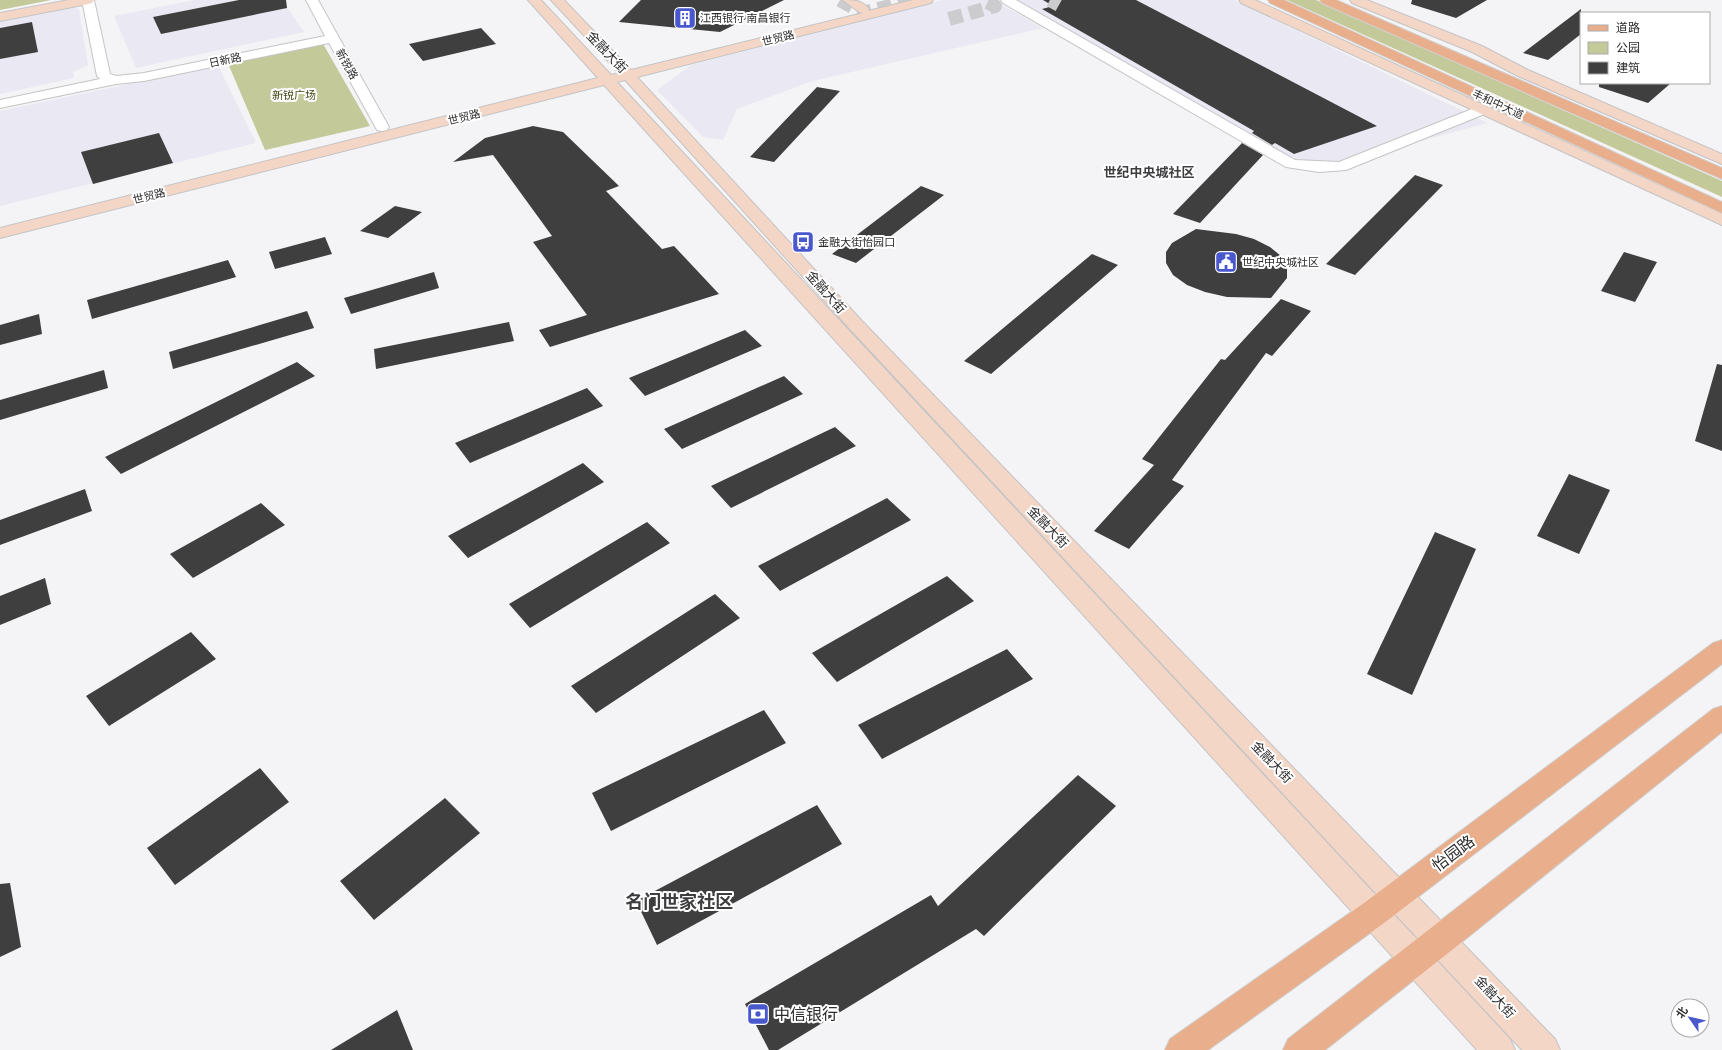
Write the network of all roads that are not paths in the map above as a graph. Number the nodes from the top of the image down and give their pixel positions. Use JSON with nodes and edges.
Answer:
{"nodes":[{"id":1,"x":88,"y":0,"type":"edge"},
{"id":2,"x":312,"y":0,"type":"edge"},
{"id":3,"x":534,"y":0,"type":"edge"},
{"id":4,"x":557,"y":0,"type":"edge"},
{"id":5,"x":849,"y":0,"type":"edge"},
{"id":6,"x":897,"y":0,"type":"edge"},
{"id":7,"x":927,"y":0,"type":"edge"},
{"id":8,"x":1007,"y":0,"type":"edge"},
{"id":9,"x":1245,"y":0,"type":"edge"},
{"id":10,"x":1274,"y":0,"type":"edge"},
{"id":11,"x":1326,"y":0,"type":"edge"},
{"id":12,"x":1356,"y":0,"type":"edge"},
{"id":13,"x":863,"y":8,"type":"junction"},
{"id":14,"x":0,"y":16,"type":"edge"},
{"id":15,"x":333,"y":38,"type":"junction"},
{"id":16,"x":614,"y":74,"type":"junction"},
{"id":17,"x":116,"y":80,"type":"junction"},
{"id":18,"x":0,"y":104,"type":"edge"},
{"id":19,"x":1482,"y":110,"type":"junction"},
{"id":20,"x":382,"y":127,"type":"junction"},
{"id":21,"x":1722,"y":159,"type":"edge"},
{"id":22,"x":1722,"y":174,"type":"edge"},
{"id":23,"x":1722,"y":208,"type":"edge"},
{"id":24,"x":1722,"y":220,"type":"edge"},
{"id":25,"x":0,"y":222,"type":"edge"},
{"id":26,"x":0,"y":233,"type":"edge"},
{"id":27,"x":1722,"y":650,"type":"edge"},
{"id":28,"x":1722,"y":717,"type":"edge"},
{"id":29,"x":1398,"y":894,"type":"junction"},
{"id":30,"x":1374,"y":913,"type":"junction"},
{"id":31,"x":1441,"y":940,"type":"junction"},
{"id":32,"x":1416,"y":959,"type":"junction"},
{"id":33,"x":1181,"y":1050,"type":"edge"},
{"id":34,"x":1299,"y":1050,"type":"edge"},
{"id":35,"x":1499,"y":1050,"type":"edge"},
{"id":36,"x":1544,"y":1050,"type":"edge"}],
"edges":[{"from":1,"to":14,"type":"main road"},
{"from":1,"to":17,"type":"street"},
{"from":2,"to":15,"type":"street","name":"新锐路"},
{"from":3,"to":16,"type":"main road","name":"金融大街"},
{"from":4,"to":16,"type":"main road","name":"金融大街"},
{"from":5,"to":13,"type":"main road"},
{"from":6,"to":13,"type":"main road","name":"世贸路"},
{"from":7,"to":16,"type":"main road","name":"世贸路"},
{"from":8,"to":19,"type":"street"},
{"from":9,"to":19,"type":"main road"},
{"from":10,"to":23,"type":"main road","name":"丰和中大道"},
{"from":11,"to":22,"type":"main road","name":"丰和中大道"},
{"from":12,"to":21,"type":"main road"},
{"from":13,"to":16,"type":"main road","name":"世贸路"},
{"from":15,"to":17,"type":"street","name":"日新路"},
{"from":15,"to":20,"type":"street","name":"新锐路"},
{"from":16,"to":20,"type":"main road","name":"世贸路"},
{"from":16,"to":26,"type":"main road","name":"世贸路"},
{"from":16,"to":29,"type":"main road","name":"金融大街"},
{"from":16,"to":30,"type":"main road","name":"金融大街"},
{"from":17,"to":18,"type":"street","name":"日新路"},
{"from":19,"to":24,"type":"main road"},
{"from":20,"to":25,"type":"main road","name":"世贸路"},
{"from":27,"to":29,"type":"main road","name":"怡园路"},
{"from":28,"to":31,"type":"main road"},
{"from":29,"to":30,"type":"main road","name":"怡园路"},
{"from":29,"to":31,"type":"main road","name":"金融大街"},
{"from":30,"to":32,"type":"main road","name":"金融大街"},
{"from":30,"to":33,"type":"main road","name":"怡园路"},
{"from":31,"to":32,"type":"main road"},
{"from":31,"to":36,"type":"main road","name":"金融大街"},
{"from":32,"to":34,"type":"main road"},
{"from":32,"to":35,"type":"main road","name":"金融大街"}]}
